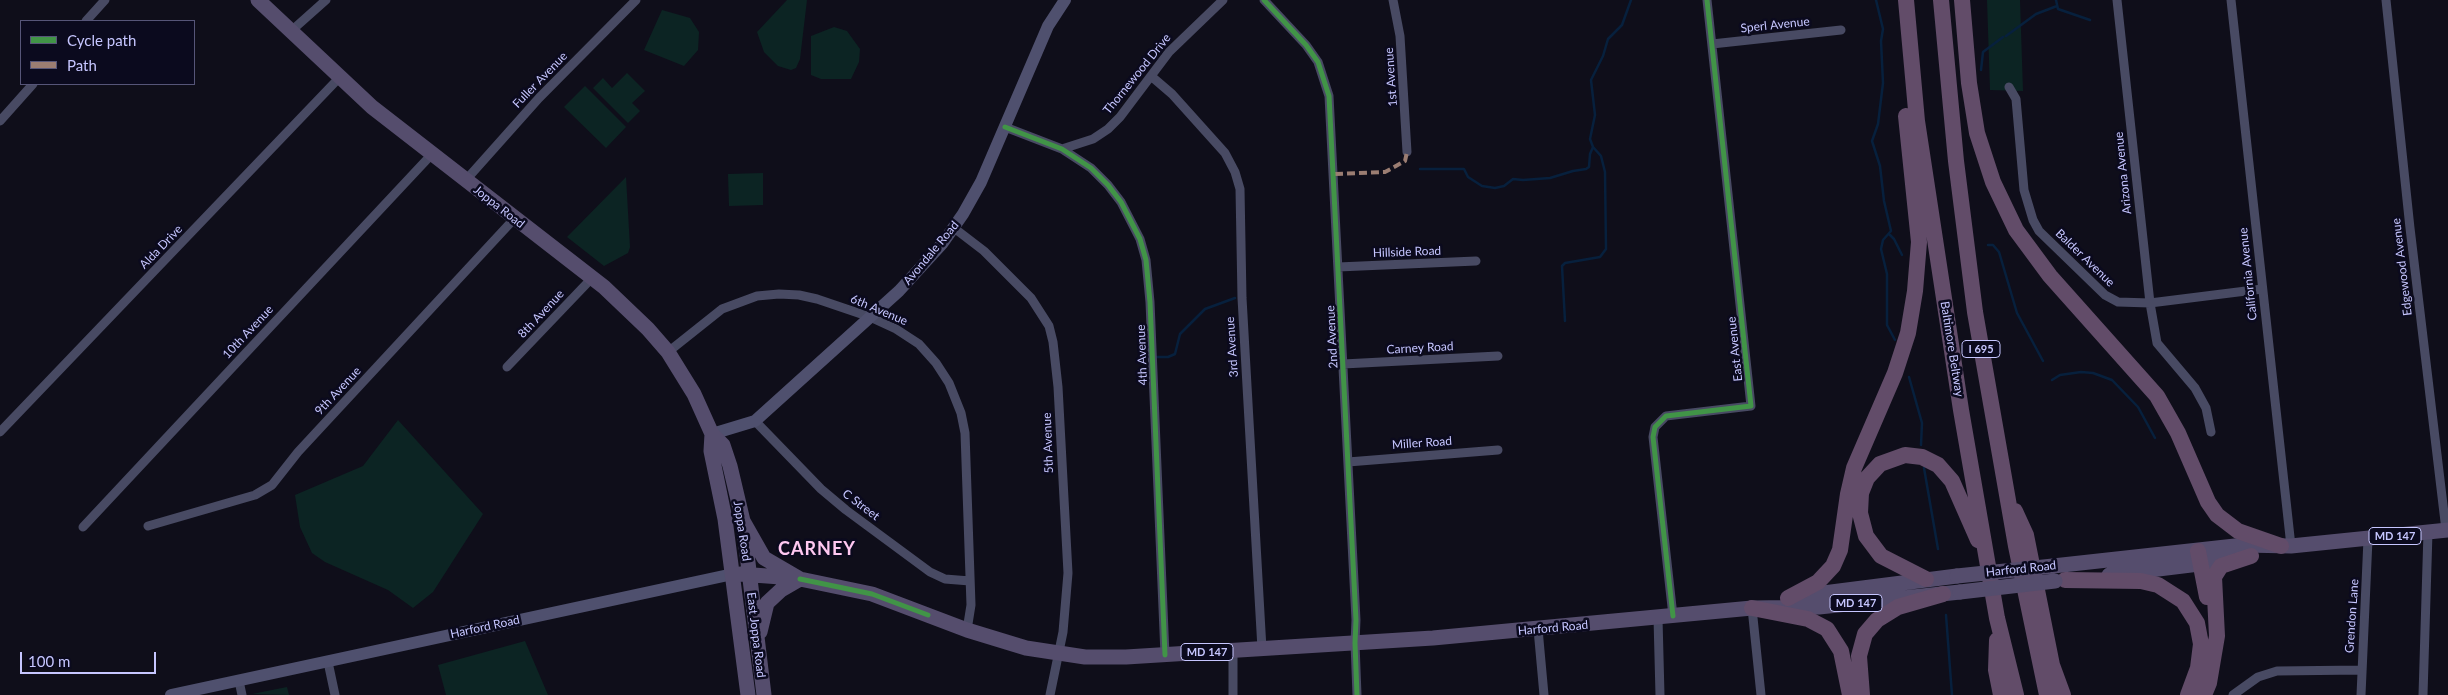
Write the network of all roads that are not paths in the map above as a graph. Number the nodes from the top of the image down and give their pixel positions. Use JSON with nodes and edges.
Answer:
{"nodes":[{"id":1,"x":105,"y":0,"type":"edge"},
{"id":2,"x":258,"y":0,"type":"edge"},
{"id":3,"x":326,"y":0,"type":"edge"},
{"id":4,"x":636,"y":0,"type":"edge"},
{"id":5,"x":1065,"y":0,"type":"edge"},
{"id":6,"x":1223,"y":0,"type":"edge"},
{"id":7,"x":1264,"y":0,"type":"edge"},
{"id":8,"x":1393,"y":0,"type":"edge"},
{"id":9,"x":1707,"y":0,"type":"edge"},
{"id":10,"x":1941,"y":0,"type":"edge"},
{"id":11,"x":1962,"y":0,"type":"edge"},
{"id":12,"x":2117,"y":0,"type":"edge"},
{"id":13,"x":2231,"y":0,"type":"edge"},
{"id":14,"x":2386,"y":0,"type":"edge"},
{"id":15,"x":1906,"y":1,"type":"edge"},
{"id":16,"x":87,"y":20,"type":"edge"},
{"id":17,"x":1840,"y":30,"type":"dead end"},
{"id":18,"x":290,"y":32,"type":"junction"},
{"id":19,"x":1712,"y":44,"type":"junction"},
{"id":20,"x":1151,"y":76,"type":"junction"},
{"id":21,"x":339,"y":78,"type":"junction"},
{"id":22,"x":32,"y":85,"type":"edge"},
{"id":23,"x":2009,"y":87,"type":"dead end"},
{"id":24,"x":0,"y":121,"type":"edge"},
{"id":25,"x":1004,"y":127,"type":"junction"},
{"id":26,"x":1062,"y":149,"type":"junction"},
{"id":27,"x":1407,"y":152,"type":"dead end"},
{"id":28,"x":432,"y":154,"type":"junction"},
{"id":29,"x":465,"y":181,"type":"junction"},
{"id":30,"x":514,"y":219,"type":"junction"},
{"id":31,"x":954,"y":228,"type":"junction"},
{"id":32,"x":1476,"y":261,"type":"dead end"},
{"id":33,"x":1338,"y":267,"type":"junction"},
{"id":34,"x":592,"y":278,"type":"junction"},
{"id":35,"x":2262,"y":289,"type":"junction"},
{"id":36,"x":2150,"y":303,"type":"junction"},
{"id":37,"x":870,"y":317,"type":"junction"},
{"id":38,"x":668,"y":352,"type":"junction"},
{"id":39,"x":1498,"y":356,"type":"dead end"},
{"id":40,"x":1343,"y":364,"type":"junction"},
{"id":41,"x":508,"y":367,"type":"dead end"},
{"id":42,"x":755,"y":421,"type":"junction"},
{"id":43,"x":0,"y":432,"type":"edge"},
{"id":44,"x":2211,"y":432,"type":"dead end"},
{"id":45,"x":712,"y":434,"type":"junction"},
{"id":46,"x":1498,"y":450,"type":"dead end"},
{"id":47,"x":1348,"y":462,"type":"junction"},
{"id":48,"x":2005,"y":487,"type":"junction"},
{"id":49,"x":743,"y":521,"type":"junction"},
{"id":50,"x":148,"y":526,"type":"dead end"},
{"id":51,"x":83,"y":527,"type":"dead end"},
{"id":52,"x":2447,"y":530,"type":"edge"},
{"id":53,"x":2428,"y":532,"type":"junction"},
{"id":54,"x":2368,"y":539,"type":"junction"},
{"id":55,"x":2286,"y":546,"type":"junction"},
{"id":56,"x":2252,"y":556,"type":"junction"},
{"id":57,"x":2199,"y":558,"type":"junction"},
{"id":58,"x":1988,"y":562,"type":"junction"},
{"id":59,"x":732,"y":574,"type":"junction"},
{"id":60,"x":748,"y":574,"type":"junction"},
{"id":61,"x":2058,"y":576,"type":"junction"},
{"id":62,"x":800,"y":579,"type":"junction"},
{"id":63,"x":1926,"y":580,"type":"junction"},
{"id":64,"x":970,"y":582,"type":"junction"},
{"id":65,"x":1943,"y":594,"type":"junction"},
{"id":66,"x":1788,"y":598,"type":"junction"},
{"id":67,"x":1752,"y":608,"type":"junction"},
{"id":68,"x":1674,"y":616,"type":"junction"},
{"id":69,"x":1658,"y":618,"type":"junction"},
{"id":70,"x":1997,"y":618,"type":"junction"},
{"id":71,"x":1538,"y":629,"type":"junction"},
{"id":72,"x":967,"y":630,"type":"junction"},
{"id":73,"x":1354,"y":643,"type":"junction"},
{"id":74,"x":2216,"y":646,"type":"junction"},
{"id":75,"x":758,"y":648,"type":"junction"},
{"id":76,"x":1262,"y":649,"type":"junction"},
{"id":77,"x":1232,"y":651,"type":"junction"},
{"id":78,"x":1059,"y":654,"type":"junction"},
{"id":79,"x":1165,"y":655,"type":"junction"},
{"id":80,"x":328,"y":662,"type":"junction"},
{"id":81,"x":2361,"y":670,"type":"junction"},
{"id":82,"x":239,"y":681,"type":"junction"},
{"id":83,"x":171,"y":695,"type":"edge"},
{"id":84,"x":242,"y":695,"type":"edge"},
{"id":85,"x":335,"y":695,"type":"edge"},
{"id":86,"x":748,"y":695,"type":"edge"},
{"id":87,"x":764,"y":695,"type":"edge"},
{"id":88,"x":1050,"y":695,"type":"edge"},
{"id":89,"x":1233,"y":695,"type":"edge"},
{"id":90,"x":1357,"y":695,"type":"edge"},
{"id":91,"x":1544,"y":695,"type":"edge"},
{"id":92,"x":1660,"y":695,"type":"edge"},
{"id":93,"x":1761,"y":695,"type":"edge"},
{"id":94,"x":1850,"y":695,"type":"edge"},
{"id":95,"x":1862,"y":695,"type":"edge"},
{"id":96,"x":2001,"y":695,"type":"edge"},
{"id":97,"x":2016,"y":695,"type":"edge"},
{"id":98,"x":2047,"y":695,"type":"edge"},
{"id":99,"x":2063,"y":695,"type":"edge"},
{"id":100,"x":2188,"y":695,"type":"edge"},
{"id":101,"x":2204,"y":695,"type":"edge"},
{"id":102,"x":2234,"y":695,"type":"edge"},
{"id":103,"x":2360,"y":695,"type":"edge"},
{"id":104,"x":2423,"y":695,"type":"edge"}],
"edges":[{"from":1,"to":16,"type":"street"},
{"from":2,"to":18,"type":"main road","name":"Joppa Road"},
{"from":3,"to":18,"type":"street"},
{"from":4,"to":29,"type":"street","name":"Fuller Avenue"},
{"from":5,"to":25,"type":"street","name":"Avondale Road"},
{"from":6,"to":20,"type":"street","name":"Thornewood Drive"},
{"from":7,"to":33,"type":"street","name":"2nd Avenue"},
{"from":8,"to":27,"type":"street","name":"1st Avenue"},
{"from":9,"to":19,"type":"street","name":"East Avenue"},
{"from":10,"to":48,"type":"highway","number":"I 695"},
{"from":11,"to":55,"type":"highway"},
{"from":12,"to":36,"type":"street","name":"Arizona Avenue"},
{"from":13,"to":35,"type":"street","name":"California Avenue"},
{"from":14,"to":52,"type":"street","name":"Edgewood Avenue"},
{"from":15,"to":58,"type":"highway","name":"Baltimore Beltway","number":"I 695"},
{"from":15,"to":66,"type":"highway"},
{"from":17,"to":19,"type":"street","name":"Sperl Avenue"},
{"from":18,"to":21,"type":"main road","name":"Joppa Road"},
{"from":19,"to":68,"type":"street","name":"East Avenue"},
{"from":20,"to":26,"type":"street","name":"Thornewood Drive"},
{"from":20,"to":76,"type":"street","name":"3rd Avenue"},
{"from":21,"to":28,"type":"main road","name":"Joppa Road"},
{"from":21,"to":43,"type":"street","name":"Alda Drive"},
{"from":22,"to":24,"type":"street"},
{"from":23,"to":36,"type":"street","name":"Balder Avenue"},
{"from":25,"to":26,"type":"street","name":"4th Avenue"},
{"from":25,"to":31,"type":"street","name":"Avondale Road"},
{"from":26,"to":79,"type":"street","name":"4th Avenue"},
{"from":28,"to":29,"type":"main road","name":"Joppa Road"},
{"from":28,"to":51,"type":"street","name":"10th Avenue"},
{"from":29,"to":30,"type":"main road","name":"Joppa Road"},
{"from":30,"to":34,"type":"main road","name":"Joppa Road"},
{"from":30,"to":50,"type":"street","name":"9th Avenue"},
{"from":31,"to":37,"type":"street","name":"Avondale Road"},
{"from":31,"to":78,"type":"street","name":"5th Avenue"},
{"from":32,"to":33,"type":"street","name":"Hillside Road"},
{"from":33,"to":40,"type":"street","name":"2nd Avenue"},
{"from":34,"to":38,"type":"main road","name":"Joppa Road"},
{"from":34,"to":41,"type":"street","name":"8th Avenue"},
{"from":35,"to":36,"type":"street","name":"Balder Avenue"},
{"from":35,"to":55,"type":"street","name":"California Avenue"},
{"from":36,"to":44,"type":"street","name":"Arizona Avenue"},
{"from":37,"to":38,"type":"street","name":"6th Avenue"},
{"from":37,"to":42,"type":"street","name":"Avondale Road"},
{"from":37,"to":64,"type":"street","name":"6th Avenue"},
{"from":38,"to":45,"type":"main road","name":"Joppa Road"},
{"from":39,"to":40,"type":"street","name":"Carney Road"},
{"from":40,"to":47,"type":"street","name":"2nd Avenue"},
{"from":42,"to":45,"type":"street","name":"Avondale Road"},
{"from":42,"to":64,"type":"street","name":"C Street"},
{"from":45,"to":49,"type":"main road","name":"Joppa Road"},
{"from":45,"to":59,"type":"main road","name":"Joppa Road"},
{"from":46,"to":47,"type":"street","name":"Miller Road"},
{"from":47,"to":73,"type":"street","name":"2nd Avenue"},
{"from":48,"to":98,"type":"highway","number":"I 695"},
{"from":48,"to":99,"type":"highway"},
{"from":49,"to":60,"type":"main road","name":"Joppa Road"},
{"from":49,"to":62,"type":"main road"},
{"from":52,"to":53,"type":"main road","name":"Harford Road","number":"MD 147"},
{"from":53,"to":54,"type":"main road","name":"Harford Road","number":"MD 147"},
{"from":53,"to":104,"type":"street"},
{"from":54,"to":55,"type":"main road","name":"Harford Road","number":"MD 147"},
{"from":54,"to":81,"type":"street","name":"Grendon Lane"},
{"from":55,"to":56,"type":"main road","name":"Harford Road","number":"MD 147"},
{"from":55,"to":57,"type":"main road","name":"Harford Road","number":"MD 147"},
{"from":56,"to":57,"type":"main road","name":"Harford Road","number":"MD 147"},
{"from":56,"to":74,"type":"highway"},
{"from":57,"to":61,"type":"main road","name":"Harford Road","number":"MD 147"},
{"from":57,"to":74,"type":"highway"},
{"from":58,"to":63,"type":"highway"},
{"from":58,"to":70,"type":"highway","name":"Baltimore Beltway","number":"I 695"},
{"from":59,"to":60,"type":"main road","name":"Harford Road","number":"MD 147"},
{"from":59,"to":80,"type":"street","name":"Harford Road","number":"MD 147"},
{"from":59,"to":86,"type":"main road","name":"East Joppa Road"},
{"from":60,"to":62,"type":"main road","name":"Harford Road","number":"MD 147"},
{"from":60,"to":75,"type":"main road","name":"East Joppa Road"},
{"from":61,"to":63,"type":"main road","name":"Harford Road","number":"MD 147","bridge":true},
{"from":61,"to":65,"type":"main road","name":"Harford Road","number":"MD 147","bridge":true},
{"from":61,"to":100,"type":"highway"},
{"from":62,"to":72,"type":"main road","number":"MD 147"},
{"from":62,"to":75,"type":"main road"},
{"from":63,"to":66,"type":"main road","name":"Harford Road","number":"MD 147"},
{"from":64,"to":72,"type":"street","name":"6th Avenue"},
{"from":65,"to":67,"type":"main road","name":"Harford Road","number":"MD 147"},
{"from":65,"to":95,"type":"highway"},
{"from":66,"to":67,"type":"main road","name":"Harford Road","number":"MD 147"},
{"from":67,"to":68,"type":"main road","name":"Harford Road","number":"MD 147"},
{"from":67,"to":93,"type":"street"},
{"from":67,"to":94,"type":"highway"},
{"from":68,"to":69,"type":"main road","name":"Harford Road","number":"MD 147"},
{"from":69,"to":71,"type":"main road","name":"Harford Road","number":"MD 147"},
{"from":69,"to":92,"type":"street"},
{"from":70,"to":96,"type":"highway"},
{"from":70,"to":97,"type":"highway","name":"Baltimore Beltway","number":"I 695"},
{"from":71,"to":73,"type":"main road","name":"Harford Road","number":"MD 147"},
{"from":71,"to":91,"type":"street"},
{"from":72,"to":78,"type":"main road","number":"MD 147"},
{"from":73,"to":76,"type":"main road","number":"MD 147"},
{"from":73,"to":90,"type":"street","name":"2nd Avenue"},
{"from":74,"to":101,"type":"highway"},
{"from":75,"to":87,"type":"main road","name":"East Joppa Road"},
{"from":76,"to":77,"type":"main road","number":"MD 147"},
{"from":77,"to":79,"type":"main road","number":"MD 147"},
{"from":77,"to":89,"type":"street"},
{"from":78,"to":79,"type":"main road","number":"MD 147"},
{"from":78,"to":88,"type":"street","name":"5th Avenue"},
{"from":80,"to":82,"type":"street","name":"Harford Road","number":"MD 147"},
{"from":80,"to":85,"type":"street"},
{"from":81,"to":102,"type":"street"},
{"from":81,"to":103,"type":"street","name":"Grendon Lane"},
{"from":82,"to":83,"type":"street","name":"Harford Road","number":"MD 147"},
{"from":82,"to":84,"type":"street"}]}
